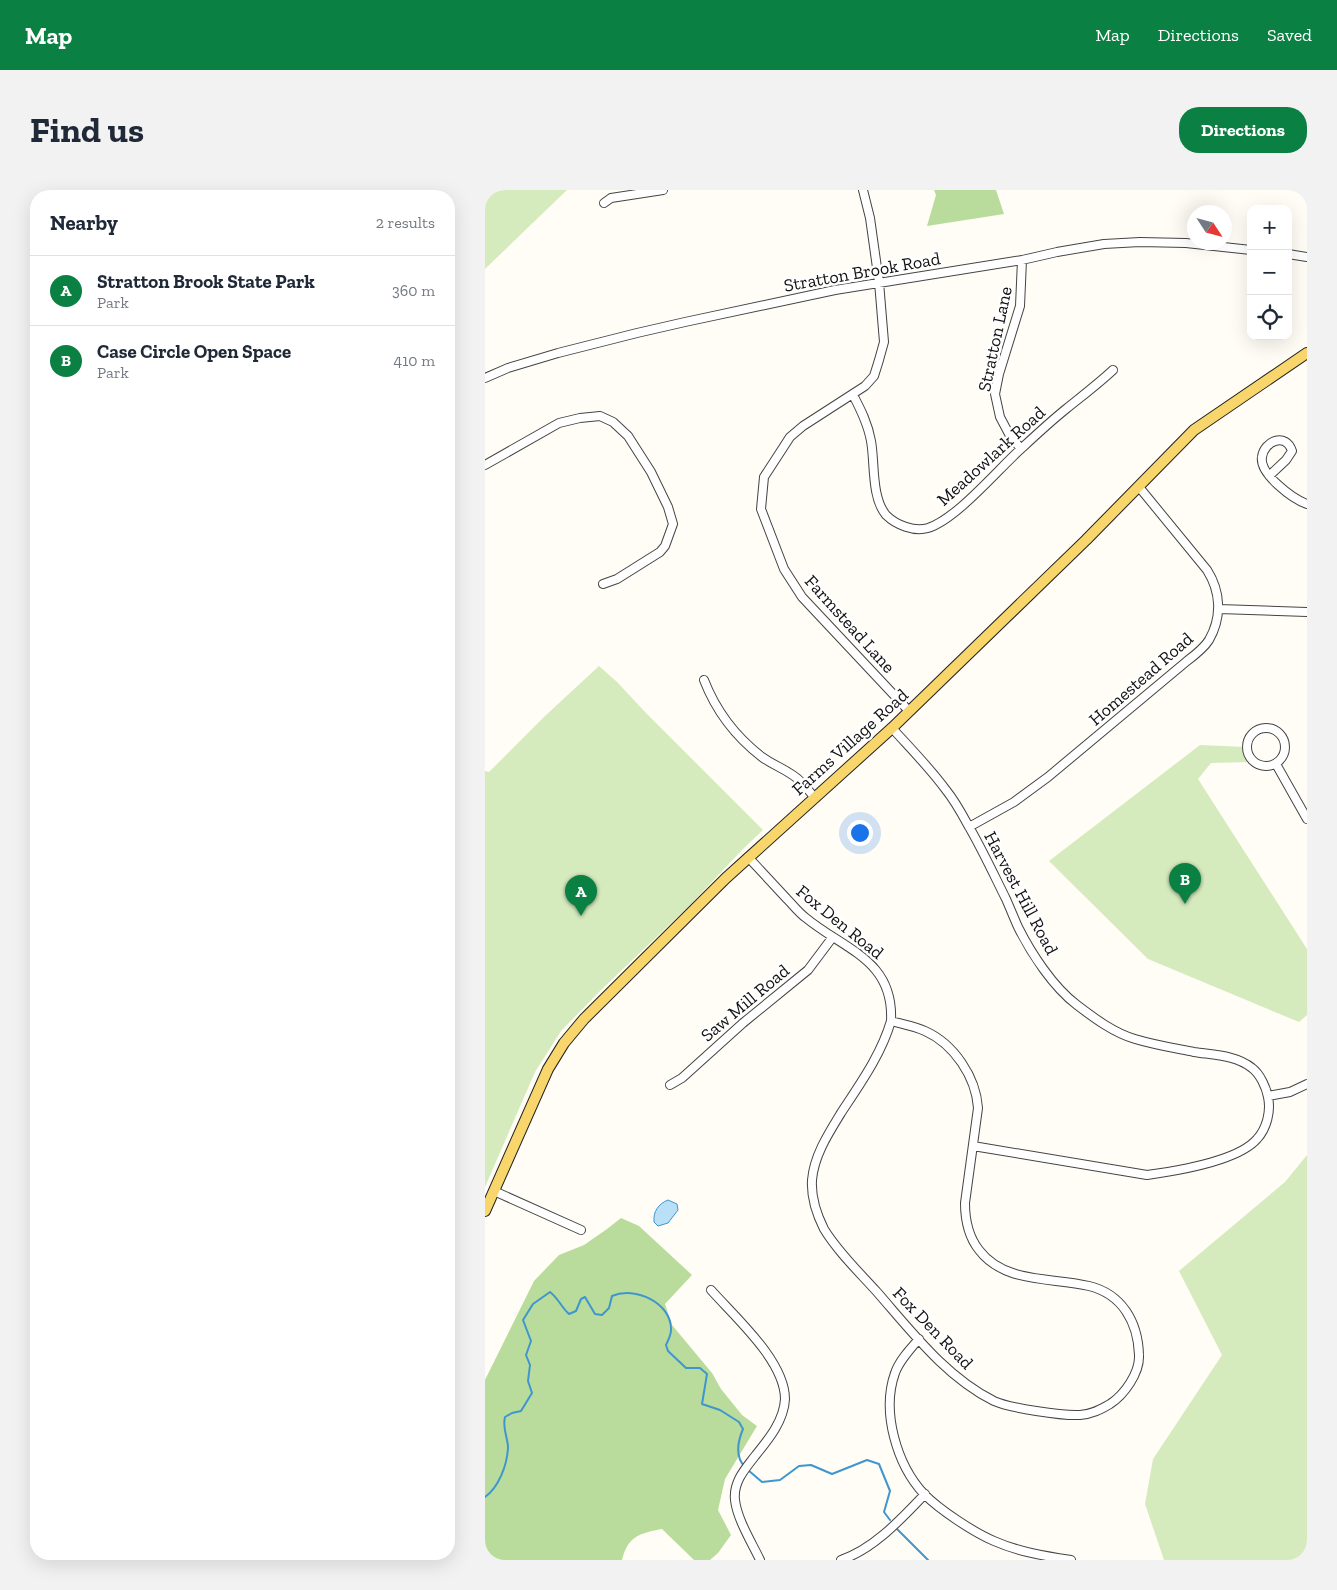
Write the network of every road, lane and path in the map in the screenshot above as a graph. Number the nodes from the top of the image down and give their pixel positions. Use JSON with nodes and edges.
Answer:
{"nodes":[{"id":1,"x":663,"y":190,"type":"edge"},
{"id":2,"x":863,"y":190,"type":"edge"},
{"id":3,"x":637,"y":192,"type":"edge"},
{"id":4,"x":604,"y":203,"type":"dead end"},
{"id":5,"x":1247,"y":250,"type":"edge"},
{"id":6,"x":1292,"y":254,"type":"edge"},
{"id":7,"x":1307,"y":256,"type":"edge"},
{"id":8,"x":1022,"y":260,"type":"junction"},
{"id":9,"x":879,"y":282,"type":"junction"},
{"id":10,"x":1307,"y":353,"type":"edge"},
{"id":11,"x":1113,"y":370,"type":"dead end"},
{"id":12,"x":485,"y":378,"type":"edge"},
{"id":13,"x":853,"y":395,"type":"junction"},
{"id":14,"x":1021,"y":448,"type":"junction"},
{"id":15,"x":485,"y":465,"type":"edge"},
{"id":16,"x":1270,"y":475,"type":"junction"},
{"id":17,"x":1139,"y":488,"type":"junction"},
{"id":18,"x":1307,"y":504,"type":"edge"},
{"id":19,"x":603,"y":584,"type":"dead end"},
{"id":20,"x":1219,"y":609,"type":"junction"},
{"id":21,"x":1307,"y":612,"type":"edge"},
{"id":22,"x":704,"y":680,"type":"dead end"},
{"id":23,"x":909,"y":711,"type":"junction"},
{"id":24,"x":892,"y":728,"type":"junction"},
{"id":25,"x":1276,"y":764,"type":"junction"},
{"id":26,"x":814,"y":797,"type":"junction"},
{"id":27,"x":1307,"y":819,"type":"edge"},
{"id":28,"x":969,"y":827,"type":"junction"},
{"id":29,"x":748,"y":857,"type":"junction"},
{"id":30,"x":832,"y":938,"type":"junction"},
{"id":31,"x":891,"y":1021,"type":"junction"},
{"id":32,"x":1307,"y":1084,"type":"edge"},
{"id":33,"x":670,"y":1085,"type":"dead end"},
{"id":34,"x":1268,"y":1096,"type":"junction"},
{"id":35,"x":973,"y":1146,"type":"junction"},
{"id":36,"x":494,"y":1191,"type":"junction"},
{"id":37,"x":485,"y":1211,"type":"edge"},
{"id":38,"x":581,"y":1230,"type":"dead end"},
{"id":39,"x":711,"y":1290,"type":"dead end"},
{"id":40,"x":919,"y":1339,"type":"junction"},
{"id":41,"x":925,"y":1494,"type":"junction"},
{"id":42,"x":760,"y":1560,"type":"edge"},
{"id":43,"x":841,"y":1560,"type":"edge"},
{"id":44,"x":1071,"y":1560,"type":"edge"}],
"edges":[{"from":1,"to":3,"type":"street"},
{"from":2,"to":9,"type":"street","name":"Farmstead Lane"},
{"from":3,"to":4,"type":"street"},
{"from":5,"to":8,"type":"street","name":"Stratton Brook Road"},
{"from":6,"to":7,"type":"street"},
{"from":8,"to":9,"type":"street","name":"Stratton Brook Road"},
{"from":8,"to":14,"type":"street","name":"Stratton Lane"},
{"from":9,"to":12,"type":"street","name":"Stratton Brook Road"},
{"from":9,"to":13,"type":"street","name":"Farmstead Lane"},
{"from":10,"to":17,"type":"main road","name":"Farms Village Road"},
{"from":11,"to":14,"type":"street","name":"Meadowlark Road"},
{"from":13,"to":14,"type":"street","name":"Meadowlark Road"},
{"from":13,"to":23,"type":"street","name":"Farmstead Lane"},
{"from":15,"to":19,"type":"street"},
{"from":16,"to":16,"type":"street"},
{"from":16,"to":18,"type":"street"},
{"from":17,"to":20,"type":"street","name":"Homestead Road"},
{"from":17,"to":23,"type":"main road","name":"Farms Village Road"},
{"from":20,"to":21,"type":"street"},
{"from":20,"to":28,"type":"street","name":"Homestead Road"},
{"from":22,"to":26,"type":"street"},
{"from":23,"to":24,"type":"main road","name":"Farms Village Road"},
{"from":24,"to":26,"type":"main road","name":"Farms Village Road"},
{"from":24,"to":28,"type":"street","name":"Harvest Hill Road"},
{"from":25,"to":25,"type":"street"},
{"from":25,"to":27,"type":"street"},
{"from":26,"to":29,"type":"main road","name":"Farms Village Road"},
{"from":28,"to":34,"type":"street","name":"Harvest Hill Road"},
{"from":29,"to":30,"type":"street","name":"Fox Den Road"},
{"from":29,"to":36,"type":"main road","name":"Farms Village Road"},
{"from":30,"to":31,"type":"street","name":"Fox Den Road"},
{"from":30,"to":33,"type":"street","name":"Saw Mill Road"},
{"from":31,"to":35,"type":"street","name":"Fox Den Road"},
{"from":31,"to":40,"type":"street","name":"Fox Den Road"},
{"from":32,"to":34,"type":"street"},
{"from":34,"to":35,"type":"street","name":"Harvest Hill Road"},
{"from":35,"to":40,"type":"street","name":"Fox Den Road"},
{"from":36,"to":37,"type":"main road","name":"Farms Village Road"},
{"from":36,"to":38,"type":"street"},
{"from":39,"to":42,"type":"street"},
{"from":40,"to":41,"type":"street"},
{"from":41,"to":43,"type":"street"},
{"from":41,"to":44,"type":"street"}]}
